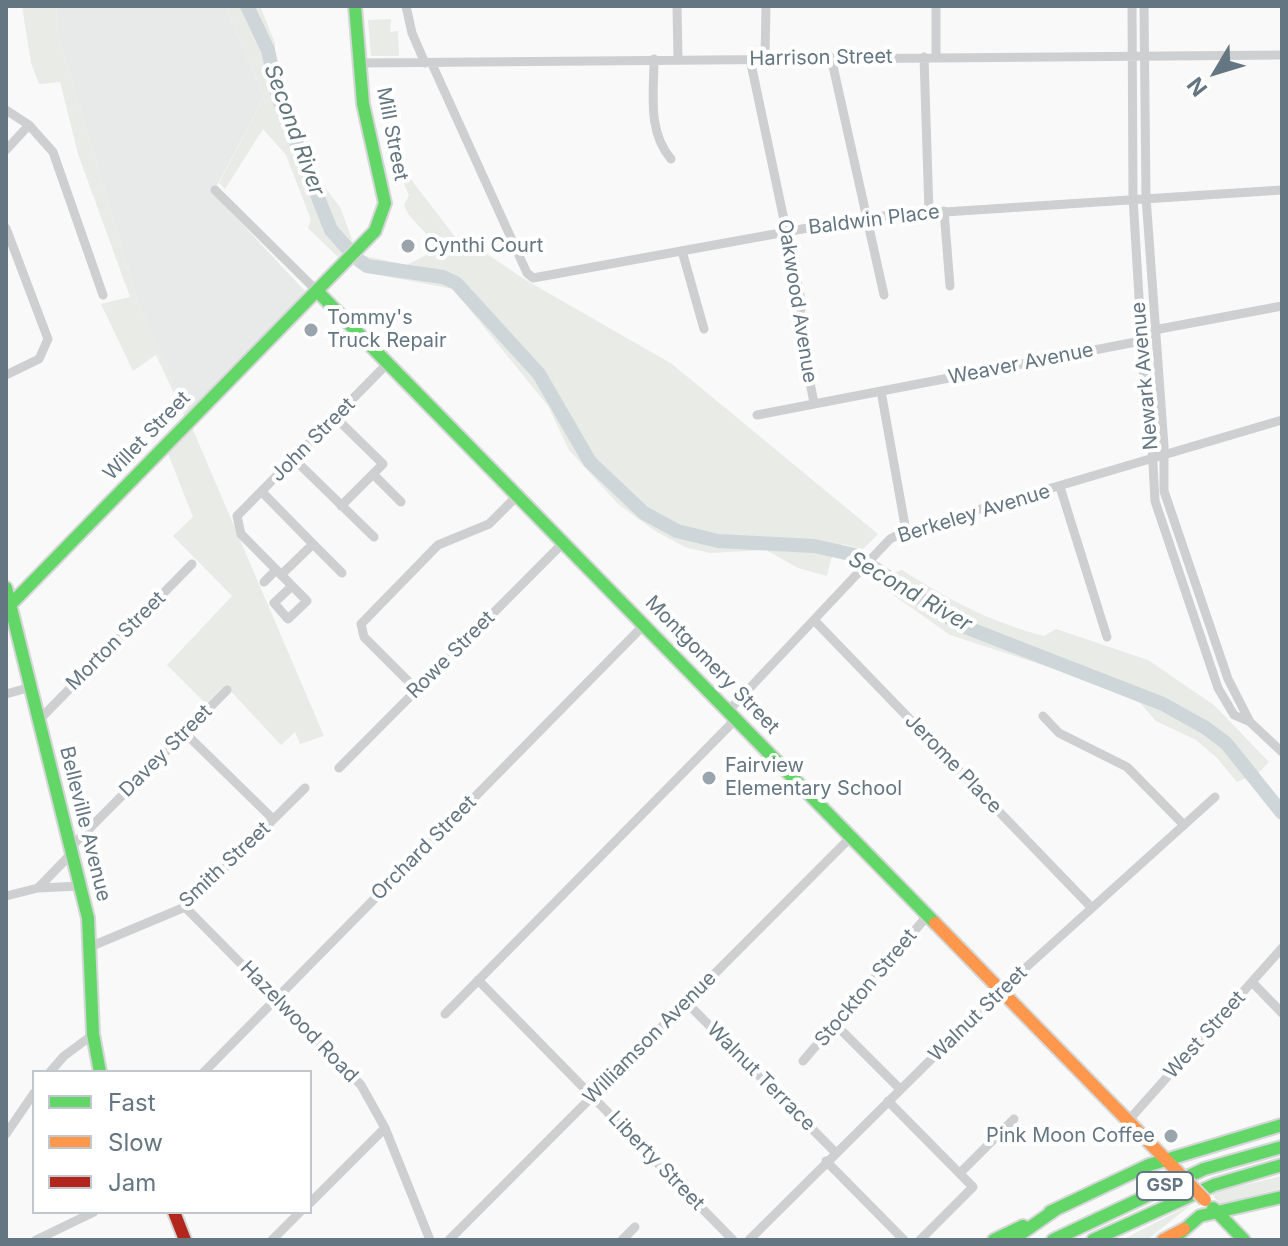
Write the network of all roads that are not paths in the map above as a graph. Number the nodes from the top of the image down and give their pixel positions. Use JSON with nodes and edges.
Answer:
{"nodes":[{"id":1,"x":355,"y":6,"type":"edge"},
{"id":2,"x":406,"y":6,"type":"edge"},
{"id":3,"x":677,"y":6,"type":"edge"},
{"id":4,"x":766,"y":6,"type":"edge"},
{"id":5,"x":936,"y":6,"type":"edge"},
{"id":6,"x":1132,"y":6,"type":"edge"},
{"id":7,"x":1144,"y":6,"type":"edge"},
{"id":8,"x":1138,"y":54,"type":"junction"},
{"id":9,"x":1282,"y":55,"type":"edge"},
{"id":10,"x":831,"y":57,"type":"junction"},
{"id":11,"x":924,"y":57,"type":"junction"},
{"id":12,"x":936,"y":57,"type":"junction"},
{"id":13,"x":654,"y":59,"type":"junction"},
{"id":14,"x":678,"y":59,"type":"junction"},
{"id":15,"x":750,"y":59,"type":"junction"},
{"id":16,"x":765,"y":59,"type":"junction"},
{"id":17,"x":361,"y":63,"type":"junction"},
{"id":18,"x":429,"y":63,"type":"junction"},
{"id":19,"x":6,"y":110,"type":"edge"},
{"id":20,"x":29,"y":125,"type":"junction"},
{"id":21,"x":6,"y":150,"type":"edge"},
{"id":22,"x":671,"y":159,"type":"dead end"},
{"id":23,"x":215,"y":190,"type":"dead end"},
{"id":24,"x":1282,"y":190,"type":"edge"},
{"id":25,"x":1146,"y":197,"type":"junction"},
{"id":26,"x":1133,"y":198,"type":"junction"},
{"id":27,"x":944,"y":211,"type":"junction"},
{"id":28,"x":929,"y":212,"type":"junction"},
{"id":29,"x":868,"y":217,"type":"junction"},
{"id":30,"x":6,"y":228,"type":"edge"},
{"id":31,"x":787,"y":232,"type":"junction"},
{"id":32,"x":682,"y":251,"type":"junction"},
{"id":33,"x":950,"y":286,"type":"dead end"},
{"id":34,"x":318,"y":292,"type":"junction"},
{"id":35,"x":103,"y":295,"type":"dead end"},
{"id":36,"x":884,"y":295,"type":"dead end"},
{"id":37,"x":1282,"y":306,"type":"edge"},
{"id":38,"x":704,"y":329,"type":"dead end"},
{"id":39,"x":1154,"y":330,"type":"junction"},
{"id":40,"x":1141,"y":341,"type":"junction"},
{"id":41,"x":388,"y":363,"type":"junction"},
{"id":42,"x":6,"y":375,"type":"edge"},
{"id":43,"x":881,"y":391,"type":"junction"},
{"id":44,"x":814,"y":403,"type":"junction"},
{"id":45,"x":757,"y":415,"type":"dead end"},
{"id":46,"x":336,"y":418,"type":"junction"},
{"id":47,"x":1282,"y":420,"type":"edge"},
{"id":48,"x":1163,"y":455,"type":"junction"},
{"id":49,"x":294,"y":459,"type":"junction"},
{"id":50,"x":1152,"y":459,"type":"junction"},
{"id":51,"x":373,"y":474,"type":"junction"},
{"id":52,"x":1060,"y":487,"type":"junction"},
{"id":53,"x":262,"y":492,"type":"junction"},
{"id":54,"x":518,"y":495,"type":"junction"},
{"id":55,"x":401,"y":502,"type":"dead end"},
{"id":56,"x":341,"y":506,"type":"junction"},
{"id":57,"x":906,"y":531,"type":"junction"},
{"id":58,"x":374,"y":537,"type":"dead end"},
{"id":59,"x":564,"y":542,"type":"junction"},
{"id":60,"x":313,"y":544,"type":"junction"},
{"id":61,"x":192,"y":564,"type":"dead end"},
{"id":62,"x":279,"y":572,"type":"junction"},
{"id":63,"x":342,"y":573,"type":"dead end"},
{"id":64,"x":264,"y":582,"type":"dead end"},
{"id":65,"x":292,"y":586,"type":"dead end"},
{"id":66,"x":6,"y":588,"type":"edge"},
{"id":67,"x":8,"y":606,"type":"edge"},
{"id":68,"x":814,"y":620,"type":"junction"},
{"id":69,"x":645,"y":624,"type":"junction"},
{"id":70,"x":1107,"y":637,"type":"dead end"},
{"id":71,"x":31,"y":687,"type":"junction"},
{"id":72,"x":227,"y":690,"type":"dead end"},
{"id":73,"x":417,"y":690,"type":"junction"},
{"id":74,"x":6,"y":694,"type":"edge"},
{"id":75,"x":733,"y":714,"type":"junction"},
{"id":76,"x":1043,"y":716,"type":"dead end"},
{"id":77,"x":40,"y":719,"type":"junction"},
{"id":78,"x":1250,"y":722,"type":"junction"},
{"id":79,"x":184,"y":732,"type":"junction"},
{"id":80,"x":1282,"y":752,"type":"edge"},
{"id":81,"x":339,"y":768,"type":"dead end"},
{"id":82,"x":305,"y":788,"type":"dead end"},
{"id":83,"x":1215,"y":797,"type":"dead end"},
{"id":84,"x":273,"y":819,"type":"junction"},
{"id":85,"x":1184,"y":825,"type":"junction"},
{"id":86,"x":852,"y":836,"type":"junction"},
{"id":87,"x":72,"y":849,"type":"junction"},
{"id":88,"x":81,"y":886,"type":"junction"},
{"id":89,"x":38,"y":888,"type":"junction"},
{"id":90,"x":6,"y":896,"type":"edge"},
{"id":91,"x":185,"y":907,"type":"junction"},
{"id":92,"x":1092,"y":908,"type":"junction"},
{"id":93,"x":928,"y":915,"type":"junction"},
{"id":94,"x":92,"y":946,"type":"junction"},
{"id":95,"x":1282,"y":948,"type":"edge"},
{"id":96,"x":478,"y":980,"type":"junction"},
{"id":97,"x":1252,"y":982,"type":"junction"},
{"id":98,"x":1001,"y":990,"type":"junction"},
{"id":99,"x":277,"y":997,"type":"junction"},
{"id":100,"x":686,"y":1002,"type":"junction"},
{"id":101,"x":1282,"y":1013,"type":"edge"},
{"id":102,"x":445,"y":1014,"type":"dead end"},
{"id":103,"x":835,"y":1024,"type":"junction"},
{"id":104,"x":91,"y":1036,"type":"junction"},
{"id":105,"x":803,"y":1061,"type":"dead end"},
{"id":106,"x":52,"y":1070,"type":"edge"},
{"id":107,"x":100,"y":1070,"type":"edge"},
{"id":108,"x":206,"y":1070,"type":"edge"},
{"id":109,"x":900,"y":1089,"type":"junction"},
{"id":110,"x":32,"y":1096,"type":"edge"},
{"id":111,"x":592,"y":1097,"type":"junction"},
{"id":112,"x":888,"y":1101,"type":"junction"},
{"id":113,"x":1014,"y":1119,"type":"dead end"},
{"id":114,"x":1128,"y":1121,"type":"junction"},
{"id":115,"x":1282,"y":1125,"type":"edge"},
{"id":116,"x":385,"y":1128,"type":"junction"},
{"id":117,"x":6,"y":1134,"type":"edge"},
{"id":118,"x":1282,"y":1147,"type":"edge"},
{"id":119,"x":835,"y":1152,"type":"junction"},
{"id":120,"x":826,"y":1161,"type":"junction"},
{"id":121,"x":1170,"y":1164,"type":"junction"},
{"id":122,"x":1282,"y":1165,"type":"edge"},
{"id":123,"x":960,"y":1173,"type":"junction"},
{"id":124,"x":1282,"y":1197,"type":"edge"},
{"id":125,"x":312,"y":1201,"type":"edge"},
{"id":126,"x":1055,"y":1210,"type":"junction"},
{"id":127,"x":1217,"y":1212,"type":"junction"},
{"id":128,"x":90,"y":1214,"type":"edge"},
{"id":129,"x":175,"y":1214,"type":"edge"},
{"id":130,"x":298,"y":1214,"type":"edge"},
{"id":131,"x":635,"y":1227,"type":"dead end"},
{"id":132,"x":1184,"y":1229,"type":"junction"},
{"id":133,"x":36,"y":1240,"type":"edge"},
{"id":134,"x":185,"y":1240,"type":"edge"},
{"id":135,"x":272,"y":1240,"type":"edge"},
{"id":136,"x":430,"y":1240,"type":"edge"},
{"id":137,"x":449,"y":1240,"type":"edge"},
{"id":138,"x":622,"y":1240,"type":"edge"},
{"id":139,"x":733,"y":1240,"type":"edge"},
{"id":140,"x":749,"y":1240,"type":"edge"},
{"id":141,"x":904,"y":1240,"type":"edge"},
{"id":142,"x":920,"y":1240,"type":"edge"},
{"id":143,"x":994,"y":1240,"type":"edge"},
{"id":144,"x":1012,"y":1240,"type":"edge"},
{"id":145,"x":1053,"y":1240,"type":"edge"},
{"id":146,"x":1093,"y":1240,"type":"edge"},
{"id":147,"x":1163,"y":1240,"type":"edge"},
{"id":148,"x":1173,"y":1240,"type":"edge"},
{"id":149,"x":1244,"y":1240,"type":"edge"}],
"edges":[{"from":1,"to":17,"type":"main road","name":"Mill Street"},
{"from":2,"to":18,"type":"street"},
{"from":3,"to":14,"type":"street"},
{"from":4,"to":16,"type":"street"},
{"from":5,"to":12,"type":"street"},
{"from":6,"to":8,"type":"street","name":"Newark Avenue"},
{"from":7,"to":8,"type":"street","name":"Newark Avenue"},
{"from":8,"to":9,"type":"street","name":"Harrison Street"},
{"from":8,"to":12,"type":"street","name":"Harrison Street"},
{"from":8,"to":25,"type":"street","name":"Newark Avenue"},
{"from":8,"to":26,"type":"street","name":"Newark Avenue"},
{"from":10,"to":11,"type":"street","name":"Harrison Street"},
{"from":10,"to":16,"type":"street","name":"Harrison Street"},
{"from":10,"to":29,"type":"street"},
{"from":11,"to":12,"type":"street","name":"Harrison Street"},
{"from":11,"to":28,"type":"street"},
{"from":13,"to":14,"type":"street","name":"Harrison Street"},
{"from":13,"to":18,"type":"street","name":"Harrison Street"},
{"from":13,"to":22,"type":"street"},
{"from":14,"to":15,"type":"street","name":"Harrison Street"},
{"from":15,"to":16,"type":"street","name":"Harrison Street"},
{"from":15,"to":31,"type":"street","name":"Oakwood Avenue"},
{"from":17,"to":18,"type":"street","name":"Harrison Street"},
{"from":17,"to":34,"type":"main road","name":"Mill Street"},
{"from":18,"to":32,"type":"street","name":"Baldwin Place"},
{"from":19,"to":20,"type":"street"},
{"from":20,"to":21,"type":"street"},
{"from":20,"to":35,"type":"street"},
{"from":23,"to":34,"type":"street","name":"Montgomery Street"},
{"from":24,"to":25,"type":"street","name":"Baldwin Place"},
{"from":25,"to":26,"type":"street","name":"Baldwin Place"},
{"from":25,"to":39,"type":"street","name":"Newark Avenue"},
{"from":26,"to":27,"type":"street","name":"Baldwin Place"},
{"from":26,"to":40,"type":"street","name":"Newark Avenue"},
{"from":27,"to":28,"type":"street","name":"Baldwin Place"},
{"from":27,"to":33,"type":"street"},
{"from":28,"to":29,"type":"street","name":"Baldwin Place"},
{"from":29,"to":31,"type":"street","name":"Baldwin Place"},
{"from":29,"to":36,"type":"street"},
{"from":30,"to":42,"type":"street"},
{"from":31,"to":32,"type":"street","name":"Baldwin Place"},
{"from":31,"to":44,"type":"street","name":"Oakwood Avenue"},
{"from":32,"to":38,"type":"street"},
{"from":34,"to":41,"type":"main road","name":"Montgomery Street"},
{"from":34,"to":67,"type":"main road","name":"Willet Street"},
{"from":37,"to":39,"type":"street","name":"Weaver Avenue"},
{"from":39,"to":40,"type":"street","name":"Weaver Avenue"},
{"from":39,"to":48,"type":"street","name":"Newark Avenue"},
{"from":40,"to":43,"type":"street","name":"Weaver Avenue"},
{"from":40,"to":50,"type":"street","name":"Newark Avenue"},
{"from":41,"to":46,"type":"street","name":"John Street"},
{"from":41,"to":54,"type":"main road","name":"Montgomery Street"},
{"from":43,"to":44,"type":"street","name":"Weaver Avenue"},
{"from":43,"to":57,"type":"street"},
{"from":44,"to":45,"type":"street","name":"Weaver Avenue"},
{"from":46,"to":49,"type":"street","name":"John Street"},
{"from":46,"to":51,"type":"street"},
{"from":47,"to":48,"type":"street","name":"Berkeley Avenue"},
{"from":48,"to":50,"type":"street","name":"Berkeley Avenue"},
{"from":48,"to":78,"type":"street","name":"Newark Avenue"},
{"from":49,"to":53,"type":"street","name":"John Street"},
{"from":49,"to":56,"type":"street"},
{"from":50,"to":52,"type":"street","name":"Berkeley Avenue"},
{"from":50,"to":78,"type":"street","name":"Newark Avenue"},
{"from":51,"to":55,"type":"street"},
{"from":51,"to":56,"type":"street"},
{"from":52,"to":57,"type":"street","name":"Berkeley Avenue"},
{"from":52,"to":70,"type":"street"},
{"from":53,"to":60,"type":"street"},
{"from":53,"to":62,"type":"street","name":"John Street"},
{"from":54,"to":59,"type":"main road","name":"Montgomery Street"},
{"from":54,"to":73,"type":"street"},
{"from":56,"to":58,"type":"street"},
{"from":57,"to":68,"type":"street","name":"Berkeley Avenue"},
{"from":59,"to":69,"type":"main road","name":"Montgomery Street"},
{"from":59,"to":73,"type":"street","name":"Rowe Street"},
{"from":60,"to":62,"type":"street"},
{"from":60,"to":63,"type":"street"},
{"from":61,"to":77,"type":"street","name":"Morton Street"},
{"from":62,"to":64,"type":"street"},
{"from":62,"to":65,"type":"street"},
{"from":66,"to":67,"type":"main road","name":"Belleville Avenue"},
{"from":67,"to":71,"type":"main road","name":"Belleville Avenue"},
{"from":68,"to":75,"type":"street","name":"Berkeley Avenue"},
{"from":68,"to":92,"type":"street","name":"Jerome Place"},
{"from":69,"to":75,"type":"main road","name":"Montgomery Street"},
{"from":69,"to":99,"type":"street","name":"Orchard Street"},
{"from":71,"to":74,"type":"street"},
{"from":71,"to":77,"type":"main road","name":"Belleville Avenue"},
{"from":72,"to":79,"type":"street","name":"Davey Street"},
{"from":73,"to":81,"type":"street","name":"Rowe Street"},
{"from":75,"to":86,"type":"main road","name":"Montgomery Street"},
{"from":75,"to":96,"type":"street","name":"Berkeley Avenue"},
{"from":76,"to":85,"type":"street"},
{"from":77,"to":87,"type":"main road","name":"Belleville Avenue"},
{"from":78,"to":80,"type":"street","name":"Newark Avenue"},
{"from":79,"to":84,"type":"street"},
{"from":79,"to":87,"type":"street","name":"Davey Street"},
{"from":82,"to":84,"type":"street","name":"Smith Street"},
{"from":83,"to":85,"type":"street","name":"Walnut Street"},
{"from":84,"to":91,"type":"street","name":"Smith Street"},
{"from":85,"to":92,"type":"street","name":"Walnut Street"},
{"from":86,"to":93,"type":"main road","name":"Montgomery Street"},
{"from":86,"to":100,"type":"street","name":"Williamson Avenue"},
{"from":87,"to":88,"type":"main road","name":"Belleville Avenue"},
{"from":87,"to":89,"type":"street","name":"Davey Street"},
{"from":88,"to":89,"type":"street"},
{"from":88,"to":94,"type":"main road","name":"Belleville Avenue"},
{"from":89,"to":90,"type":"street"},
{"from":91,"to":94,"type":"street","name":"Smith Street"},
{"from":91,"to":99,"type":"street","name":"Hazelwood Road"},
{"from":92,"to":98,"type":"street","name":"Walnut Street"},
{"from":93,"to":98,"type":"main road","name":"Montgomery Street"},
{"from":93,"to":103,"type":"street","name":"Stockton Street"},
{"from":94,"to":104,"type":"main road","name":"Belleville Avenue"},
{"from":95,"to":97,"type":"street","name":"West Street"},
{"from":96,"to":102,"type":"street","name":"Berkeley Avenue"},
{"from":96,"to":111,"type":"street","name":"Liberty Street"},
{"from":97,"to":101,"type":"street"},
{"from":97,"to":114,"type":"street","name":"West Street"},
{"from":98,"to":109,"type":"street","name":"Walnut Street"},
{"from":98,"to":114,"type":"main road","name":"Montgomery Street"},
{"from":99,"to":108,"type":"street","name":"Orchard Street"},
{"from":99,"to":116,"type":"street","name":"Hazelwood Road"},
{"from":100,"to":111,"type":"street","name":"Williamson Avenue"},
{"from":100,"to":119,"type":"street","name":"Walnut Terrace"},
{"from":103,"to":105,"type":"street","name":"Stockton Street"},
{"from":103,"to":109,"type":"street"},
{"from":104,"to":106,"type":"street"},
{"from":104,"to":107,"type":"main road","name":"Belleville Avenue"},
{"from":109,"to":112,"type":"street","name":"Walnut Street"},
{"from":110,"to":117,"type":"street"},
{"from":111,"to":137,"type":"street","name":"Williamson Avenue"},
{"from":111,"to":139,"type":"street","name":"Liberty Street"},
{"from":112,"to":119,"type":"street","name":"Walnut Street"},
{"from":112,"to":123,"type":"street"},
{"from":113,"to":123,"type":"street"},
{"from":114,"to":121,"type":"main road","name":"Montgomery Street"},
{"from":115,"to":121,"type":"main road"},
{"from":116,"to":125,"type":"street"},
{"from":116,"to":136,"type":"street","name":"Hazelwood Road"},
{"from":118,"to":145,"type":"main road","number":"GSP"},
{"from":119,"to":120,"type":"street","name":"Walnut Street"},
{"from":120,"to":140,"type":"street","name":"Walnut Street"},
{"from":120,"to":141,"type":"street"},
{"from":121,"to":126,"type":"main road"},
{"from":121,"to":127,"type":"main road","name":"Montgomery Street","bridge":true},
{"from":122,"to":146,"type":"main road","number":"GSP"},
{"from":123,"to":142,"type":"street"},
{"from":124,"to":127,"type":"main road"},
{"from":126,"to":143,"type":"main road"},
{"from":126,"to":144,"type":"main road"},
{"from":127,"to":132,"type":"main road"},
{"from":127,"to":149,"type":"main road","name":"Montgomery Street"},
{"from":128,"to":133,"type":"street"},
{"from":129,"to":134,"type":"main road"},
{"from":130,"to":135,"type":"street"},
{"from":131,"to":138,"type":"street"},
{"from":132,"to":147,"type":"main road"},
{"from":132,"to":148,"type":"main road"}]}
